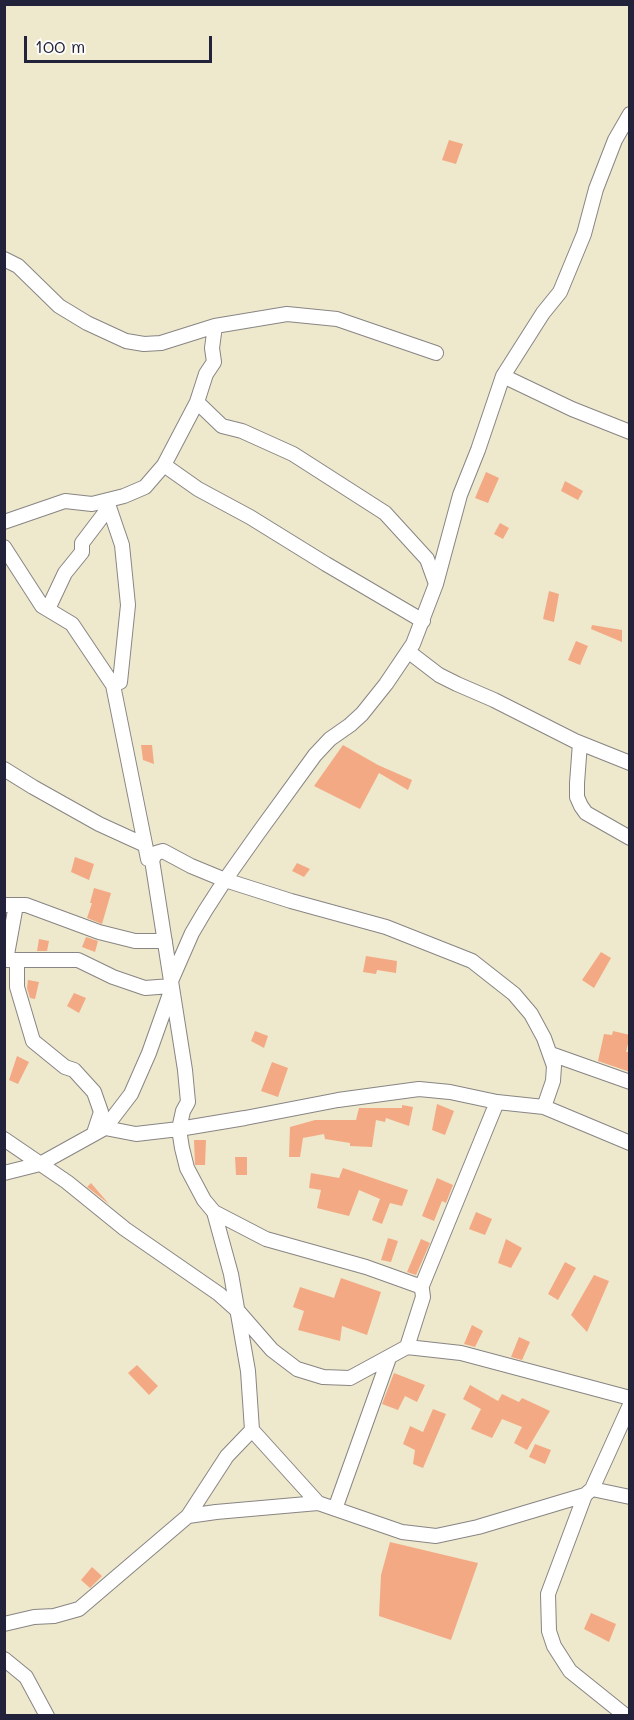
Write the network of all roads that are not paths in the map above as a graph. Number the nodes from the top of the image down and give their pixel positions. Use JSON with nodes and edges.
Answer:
{"nodes":[{"id":1,"x":630,"y":114,"type":"edge"},
{"id":2,"x":4,"y":260,"type":"edge"},
{"id":3,"x":215,"y":326,"type":"junction"},
{"id":4,"x":436,"y":353,"type":"dead end"},
{"id":5,"x":503,"y":376,"type":"junction"},
{"id":6,"x":197,"y":402,"type":"junction"},
{"id":7,"x":630,"y":432,"type":"edge"},
{"id":8,"x":164,"y":465,"type":"junction"},
{"id":9,"x":107,"y":501,"type":"junction"},
{"id":10,"x":4,"y":522,"type":"edge"},
{"id":11,"x":4,"y":547,"type":"edge"},
{"id":12,"x":436,"y":584,"type":"junction"},
{"id":13,"x":48,"y":609,"type":"junction"},
{"id":14,"x":423,"y":621,"type":"junction"},
{"id":15,"x":409,"y":652,"type":"junction"},
{"id":16,"x":113,"y":685,"type":"junction"},
{"id":17,"x":580,"y":743,"type":"junction"},
{"id":18,"x":630,"y":763,"type":"edge"},
{"id":19,"x":4,"y":769,"type":"edge"},
{"id":20,"x":630,"y":837,"type":"edge"},
{"id":21,"x":145,"y":846,"type":"junction"},
{"id":22,"x":152,"y":860,"type":"junction"},
{"id":23,"x":225,"y":880,"type":"junction"},
{"id":24,"x":10,"y":905,"type":"edge"},
{"id":25,"x":165,"y":941,"type":"junction"},
{"id":26,"x":9,"y":960,"type":"edge"},
{"id":27,"x":171,"y":986,"type":"junction"},
{"id":28,"x":551,"y":1054,"type":"junction"},
{"id":29,"x":630,"y":1082,"type":"edge"},
{"id":30,"x":497,"y":1102,"type":"junction"},
{"id":31,"x":544,"y":1107,"type":"junction"},
{"id":32,"x":179,"y":1129,"type":"junction"},
{"id":33,"x":100,"y":1131,"type":"junction"},
{"id":34,"x":4,"y":1139,"type":"edge"},
{"id":35,"x":630,"y":1143,"type":"edge"},
{"id":36,"x":40,"y":1164,"type":"junction"},
{"id":37,"x":4,"y":1173,"type":"edge"},
{"id":38,"x":214,"y":1212,"type":"junction"},
{"id":39,"x":421,"y":1288,"type":"junction"},
{"id":40,"x":238,"y":1311,"type":"junction"},
{"id":41,"x":407,"y":1347,"type":"junction"},
{"id":42,"x":389,"y":1358,"type":"junction"},
{"id":43,"x":630,"y":1398,"type":"edge"},
{"id":44,"x":630,"y":1405,"type":"edge"},
{"id":45,"x":252,"y":1430,"type":"junction"},
{"id":46,"x":588,"y":1492,"type":"junction"},
{"id":47,"x":630,"y":1497,"type":"edge"},
{"id":48,"x":318,"y":1503,"type":"junction"},
{"id":49,"x":335,"y":1509,"type":"junction"},
{"id":50,"x":188,"y":1516,"type":"junction"},
{"id":51,"x":4,"y":1624,"type":"edge"},
{"id":52,"x":4,"y":1659,"type":"edge"},
{"id":53,"x":47,"y":1716,"type":"edge"},
{"id":54,"x":626,"y":1716,"type":"edge"}],
"edges":[{"from":1,"to":5,"type":"street"},
{"from":2,"to":3,"type":"street"},
{"from":3,"to":4,"type":"street"},
{"from":3,"to":6,"type":"street"},
{"from":5,"to":7,"type":"street"},
{"from":5,"to":12,"type":"street"},
{"from":6,"to":8,"type":"street"},
{"from":6,"to":12,"type":"street"},
{"from":8,"to":9,"type":"street"},
{"from":8,"to":14,"type":"street"},
{"from":9,"to":10,"type":"street"},
{"from":9,"to":13,"type":"street"},
{"from":9,"to":16,"type":"street"},
{"from":11,"to":13,"type":"street"},
{"from":12,"to":14,"type":"street"},
{"from":13,"to":16,"type":"street"},
{"from":14,"to":15,"type":"street"},
{"from":15,"to":17,"type":"street"},
{"from":15,"to":23,"type":"street"},
{"from":16,"to":21,"type":"street"},
{"from":17,"to":18,"type":"street"},
{"from":17,"to":20,"type":"street"},
{"from":19,"to":21,"type":"street"},
{"from":21,"to":22,"type":"street"},
{"from":22,"to":23,"type":"street"},
{"from":22,"to":25,"type":"street"},
{"from":23,"to":27,"type":"street"},
{"from":23,"to":28,"type":"street"},
{"from":24,"to":25,"type":"street"},
{"from":24,"to":26,"type":"street"},
{"from":25,"to":27,"type":"street"},
{"from":26,"to":27,"type":"street"},
{"from":26,"to":33,"type":"street"},
{"from":27,"to":32,"type":"street"},
{"from":27,"to":33,"type":"street"},
{"from":28,"to":29,"type":"street"},
{"from":28,"to":31,"type":"street"},
{"from":30,"to":31,"type":"street"},
{"from":30,"to":32,"type":"street"},
{"from":30,"to":39,"type":"street"},
{"from":31,"to":35,"type":"street"},
{"from":32,"to":33,"type":"street"},
{"from":32,"to":38,"type":"street"},
{"from":33,"to":36,"type":"street"},
{"from":34,"to":36,"type":"street"},
{"from":36,"to":37,"type":"street"},
{"from":36,"to":40,"type":"street"},
{"from":38,"to":39,"type":"street"},
{"from":38,"to":40,"type":"street"},
{"from":39,"to":41,"type":"street"},
{"from":40,"to":42,"type":"street"},
{"from":40,"to":45,"type":"street"},
{"from":41,"to":42,"type":"street"},
{"from":41,"to":43,"type":"street"},
{"from":42,"to":49,"type":"street"},
{"from":44,"to":46,"type":"street"},
{"from":45,"to":48,"type":"street"},
{"from":45,"to":50,"type":"street"},
{"from":46,"to":47,"type":"street"},
{"from":46,"to":49,"type":"street"},
{"from":46,"to":54,"type":"street"},
{"from":48,"to":49,"type":"street"},
{"from":48,"to":50,"type":"street"},
{"from":50,"to":51,"type":"street"},
{"from":52,"to":53,"type":"street"}]}
